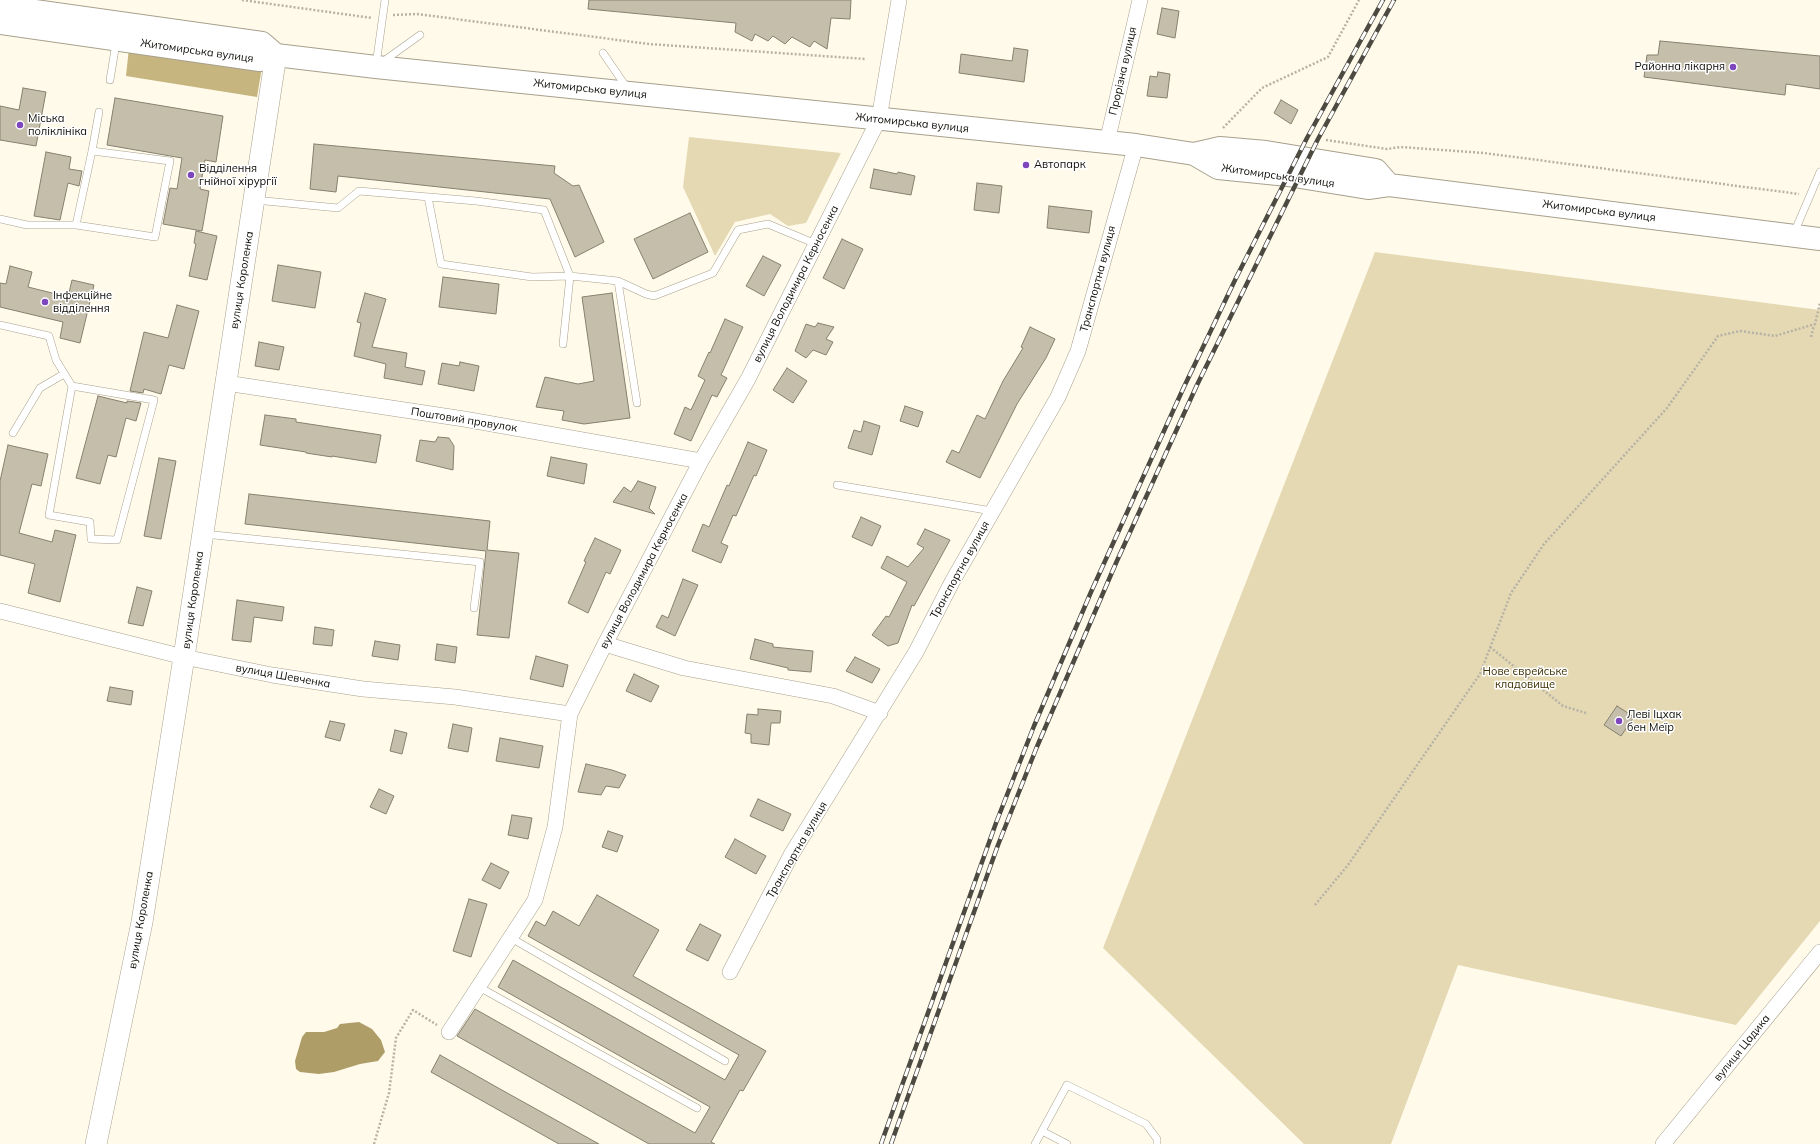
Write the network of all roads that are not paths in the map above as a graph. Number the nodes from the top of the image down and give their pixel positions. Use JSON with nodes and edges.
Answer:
{"nodes":[{"id":1,"x":385,"y":0,"type":"edge"},
{"id":2,"x":899,"y":0,"type":"edge"},
{"id":3,"x":1140,"y":0,"type":"edge"},
{"id":4,"x":0,"y":6,"type":"edge"},
{"id":5,"x":0,"y":23,"type":"edge"},
{"id":6,"x":420,"y":35,"type":"dead end"},
{"id":7,"x":116,"y":40,"type":"junction"},
{"id":8,"x":603,"y":53,"type":"dead end"},
{"id":9,"x":276,"y":55,"type":"junction"},
{"id":10,"x":376,"y":67,"type":"junction"},
{"id":11,"x":110,"y":80,"type":"dead end"},
{"id":12,"x":631,"y":93,"type":"junction"},
{"id":13,"x":100,"y":112,"type":"dead end"},
{"id":14,"x":879,"y":119,"type":"junction"},
{"id":15,"x":1107,"y":142,"type":"junction"},
{"id":16,"x":1136,"y":145,"type":"junction"},
{"id":17,"x":92,"y":150,"type":"junction"},
{"id":18,"x":1820,"y":172,"type":"edge"},
{"id":19,"x":428,"y":197,"type":"junction"},
{"id":20,"x":254,"y":200,"type":"junction"},
{"id":21,"x":0,"y":219,"type":"edge"},
{"id":22,"x":76,"y":225,"type":"junction"},
{"id":23,"x":1793,"y":235,"type":"junction"},
{"id":24,"x":1820,"y":239,"type":"edge"},
{"id":25,"x":816,"y":244,"type":"junction"},
{"id":26,"x":570,"y":276,"type":"junction"},
{"id":27,"x":618,"y":281,"type":"junction"},
{"id":28,"x":0,"y":325,"type":"edge"},
{"id":29,"x":563,"y":344,"type":"dead end"},
{"id":30,"x":64,"y":374,"type":"junction"},
{"id":31,"x":226,"y":383,"type":"junction"},
{"id":32,"x":72,"y":386,"type":"junction"},
{"id":33,"x":637,"y":404,"type":"dead end"},
{"id":34,"x":13,"y":434,"type":"dead end"},
{"id":35,"x":701,"y":461,"type":"junction"},
{"id":36,"x":837,"y":485,"type":"dead end"},
{"id":37,"x":992,"y":511,"type":"junction"},
{"id":38,"x":202,"y":534,"type":"junction"},
{"id":39,"x":474,"y":608,"type":"dead end"},
{"id":40,"x":0,"y":611,"type":"edge"},
{"id":41,"x":605,"y":644,"type":"junction"},
{"id":42,"x":184,"y":657,"type":"junction"},
{"id":43,"x":880,"y":713,"type":"junction"},
{"id":44,"x":570,"y":714,"type":"junction"},
{"id":45,"x":511,"y":938,"type":"junction"},
{"id":46,"x":1820,"y":952,"type":"edge"},
{"id":47,"x":730,"y":972,"type":"dead end"},
{"id":48,"x":479,"y":987,"type":"junction"},
{"id":49,"x":449,"y":1032,"type":"road end"},
{"id":50,"x":725,"y":1061,"type":"dead end"},
{"id":51,"x":697,"y":1108,"type":"dead end"},
{"id":52,"x":1042,"y":1131,"type":"junction"},
{"id":53,"x":96,"y":1144,"type":"edge"},
{"id":54,"x":1035,"y":1144,"type":"edge"},
{"id":55,"x":1067,"y":1144,"type":"edge"},
{"id":56,"x":1157,"y":1144,"type":"edge"},
{"id":57,"x":1663,"y":1144,"type":"edge"}],
"edges":[{"from":1,"to":10,"type":"lane"},
{"from":2,"to":14,"type":"street","name":"вулиця Володимира Керносенка"},
{"from":3,"to":15,"type":"street","name":"Прорізна вулиця"},
{"from":4,"to":9,"type":"main road"},
{"from":5,"to":7,"type":"main road","name":"Житомирська вулиця"},
{"from":6,"to":10,"type":"lane"},
{"from":7,"to":9,"type":"main road","name":"Житомирська вулиця"},
{"from":7,"to":11,"type":"lane"},
{"from":8,"to":12,"type":"lane"},
{"from":9,"to":10,"type":"main road","name":"Житомирська вулиця"},
{"from":9,"to":20,"type":"main road","name":"вулиця Короленка"},
{"from":10,"to":12,"type":"main road","name":"Житомирська вулиця"},
{"from":12,"to":14,"type":"main road","name":"Житомирська вулиця"},
{"from":13,"to":17,"type":"lane"},
{"from":14,"to":15,"type":"main road","name":"Житомирська вулиця"},
{"from":14,"to":25,"type":"street","name":"вулиця Володимира Керносенка"},
{"from":15,"to":16,"type":"main road","name":"Житомирська вулиця"},
{"from":16,"to":23,"type":"main road","name":"Житомирська вулиця"},
{"from":16,"to":37,"type":"street","name":"Транспортна вулиця"},
{"from":17,"to":22,"type":"lane"},
{"from":17,"to":22,"type":"lane"},
{"from":18,"to":23,"type":"lane"},
{"from":19,"to":20,"type":"lane"},
{"from":19,"to":26,"type":"lane"},
{"from":19,"to":26,"type":"lane"},
{"from":20,"to":31,"type":"main road","name":"вулиця Короленка"},
{"from":21,"to":22,"type":"lane"},
{"from":23,"to":24,"type":"main road","name":"Житомирська вулиця"},
{"from":25,"to":27,"type":"lane"},
{"from":25,"to":35,"type":"street","name":"вулиця Володимира Керносенка"},
{"from":26,"to":27,"type":"lane"},
{"from":26,"to":29,"type":"lane"},
{"from":27,"to":33,"type":"lane"},
{"from":28,"to":30,"type":"lane"},
{"from":30,"to":32,"type":"lane"},
{"from":30,"to":34,"type":"lane"},
{"from":31,"to":35,"type":"street","name":"Поштовий провулок"},
{"from":31,"to":38,"type":"main road","name":"вулиця Короленка"},
{"from":32,"to":32,"type":"lane"},
{"from":35,"to":41,"type":"street","name":"вулиця Володимира Керносенка"},
{"from":36,"to":37,"type":"lane"},
{"from":37,"to":43,"type":"street","name":"Транспортна вулиця"},
{"from":38,"to":39,"type":"lane"},
{"from":38,"to":42,"type":"main road","name":"вулиця Короленка"},
{"from":40,"to":42,"type":"street","name":"вулиця Шевченка"},
{"from":41,"to":43,"type":"street"},
{"from":41,"to":44,"type":"street","name":"вулиця Володимира Керносенка"},
{"from":42,"to":44,"type":"street","name":"вулиця Шевченка"},
{"from":42,"to":53,"type":"main road","name":"вулиця Короленка"},
{"from":43,"to":47,"type":"street","name":"Транспортна вулиця"},
{"from":44,"to":45,"type":"street","name":"вулиця Володимира Керносенка"},
{"from":45,"to":48,"type":"street","name":"вулиця Володимира Керносенка"},
{"from":45,"to":50,"type":"lane"},
{"from":46,"to":57,"type":"street","name":"вулиця Цадика"},
{"from":48,"to":49,"type":"street","name":"вулиця Володимира Керносенка"},
{"from":48,"to":51,"type":"lane"},
{"from":52,"to":54,"type":"lane"},
{"from":52,"to":55,"type":"lane"},
{"from":52,"to":56,"type":"lane"}]}
